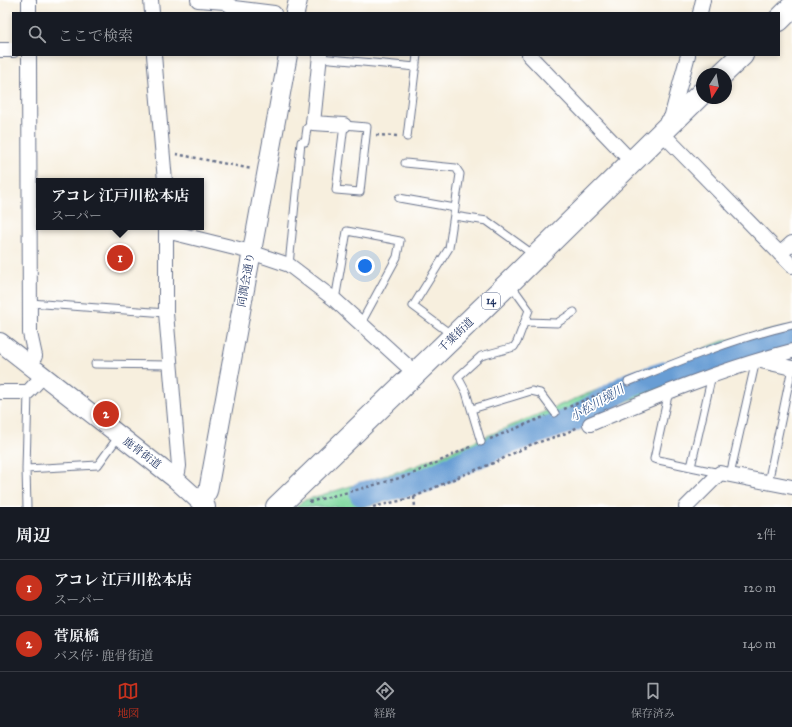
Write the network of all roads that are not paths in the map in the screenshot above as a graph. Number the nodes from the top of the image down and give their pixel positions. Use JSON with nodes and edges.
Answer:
{"nodes":[{"id":1,"x":29,"y":0,"type":"edge"},
{"id":2,"x":151,"y":0,"type":"edge"},
{"id":3,"x":198,"y":0,"type":"edge"},
{"id":4,"x":298,"y":0,"type":"edge"},
{"id":5,"x":703,"y":0,"type":"edge"},
{"id":6,"x":792,"y":7,"type":"edge"},
{"id":7,"x":29,"y":12,"type":"edge"},
{"id":8,"x":152,"y":12,"type":"edge"},
{"id":9,"x":266,"y":12,"type":"edge"},
{"id":10,"x":295,"y":12,"type":"edge"},
{"id":11,"x":700,"y":12,"type":"edge"},
{"id":12,"x":780,"y":19,"type":"edge"},
{"id":13,"x":0,"y":50,"type":"edge"},
{"id":14,"x":12,"y":50,"type":"edge"},
{"id":15,"x":29,"y":56,"type":"edge"},
{"id":16,"x":154,"y":56,"type":"edge"},
{"id":17,"x":288,"y":56,"type":"edge"},
{"id":18,"x":320,"y":56,"type":"edge"},
{"id":19,"x":417,"y":56,"type":"edge"},
{"id":20,"x":530,"y":56,"type":"edge"},
{"id":21,"x":688,"y":56,"type":"edge"},
{"id":22,"x":741,"y":56,"type":"edge"},
{"id":23,"x":416,"y":67,"type":"junction"},
{"id":24,"x":728,"y":68,"type":"edge"},
{"id":25,"x":696,"y":99,"type":"edge"},
{"id":26,"x":314,"y":123,"type":"junction"},
{"id":27,"x":344,"y":126,"type":"junction"},
{"id":28,"x":666,"y":128,"type":"junction"},
{"id":29,"x":407,"y":137,"type":"road end"},
{"id":30,"x":632,"y":162,"type":"junction"},
{"id":31,"x":405,"y":163,"type":"dead end"},
{"id":32,"x":165,"y":178,"type":"edge"},
{"id":33,"x":399,"y":198,"type":"dead end"},
{"id":34,"x":34,"y":203,"type":"edge"},
{"id":35,"x":455,"y":212,"type":"junction"},
{"id":36,"x":166,"y":230,"type":"edge"},
{"id":37,"x":170,"y":230,"type":"edge"},
{"id":38,"x":792,"y":243,"type":"edge"},
{"id":39,"x":251,"y":252,"type":"junction"},
{"id":40,"x":780,"y":254,"type":"junction"},
{"id":41,"x":536,"y":256,"type":"junction"},
{"id":42,"x":289,"y":264,"type":"junction"},
{"id":43,"x":792,"y":266,"type":"edge"},
{"id":44,"x":509,"y":283,"type":"junction"},
{"id":45,"x":335,"y":300,"type":"junction"},
{"id":46,"x":30,"y":303,"type":"junction"},
{"id":47,"x":574,"y":312,"type":"dead end"},
{"id":48,"x":166,"y":313,"type":"junction"},
{"id":49,"x":526,"y":322,"type":"junction"},
{"id":50,"x":361,"y":323,"type":"junction"},
{"id":51,"x":792,"y":325,"type":"edge"},
{"id":52,"x":454,"y":336,"type":"junction"},
{"id":53,"x":0,"y":342,"type":"edge"},
{"id":54,"x":792,"y":351,"type":"edge"},
{"id":55,"x":756,"y":360,"type":"junction"},
{"id":56,"x":95,"y":364,"type":"dead end"},
{"id":57,"x":170,"y":365,"type":"junction"},
{"id":58,"x":792,"y":368,"type":"edge"},
{"id":59,"x":36,"y":371,"type":"junction"},
{"id":60,"x":416,"y":374,"type":"junction"},
{"id":61,"x":712,"y":375,"type":"junction"},
{"id":62,"x":628,"y":382,"type":"road end"},
{"id":63,"x":669,"y":390,"type":"junction"},
{"id":64,"x":0,"y":392,"type":"edge"},
{"id":65,"x":28,"y":392,"type":"junction"},
{"id":66,"x":472,"y":409,"type":"junction"},
{"id":67,"x":555,"y":413,"type":"road end"},
{"id":68,"x":590,"y":424,"type":"road end"},
{"id":69,"x":119,"y":436,"type":"junction"},
{"id":70,"x":481,"y":442,"type":"road end"},
{"id":71,"x":691,"y":467,"type":"junction"},
{"id":72,"x":26,"y":469,"type":"junction"},
{"id":73,"x":725,"y":474,"type":"junction"},
{"id":74,"x":174,"y":478,"type":"junction"},
{"id":75,"x":768,"y":482,"type":"junction"},
{"id":76,"x":792,"y":487,"type":"edge"},
{"id":77,"x":284,"y":500,"type":"edge"},
{"id":78,"x":204,"y":505,"type":"edge"},
{"id":79,"x":27,"y":507,"type":"edge"},
{"id":80,"x":686,"y":507,"type":"edge"}],
"edges":[{"from":1,"to":7,"type":"street"},
{"from":2,"to":8,"type":"street"},
{"from":3,"to":9,"type":"street"},
{"from":4,"to":10,"type":"street"},
{"from":5,"to":11,"type":"street"},
{"from":6,"to":12,"type":"highway"},
{"from":13,"to":14,"type":"street"},
{"from":15,"to":34,"type":"street"},
{"from":16,"to":32,"type":"street"},
{"from":17,"to":39,"type":"street","name":"同潤会通り"},
{"from":18,"to":23,"type":"lane"},
{"from":18,"to":26,"type":"street"},
{"from":19,"to":23,"type":"lane"},
{"from":20,"to":30,"type":"street"},
{"from":21,"to":28,"type":"street"},
{"from":22,"to":24,"type":"highway"},
{"from":23,"to":29,"type":"lane"},
{"from":25,"to":28,"type":"highway","name":"千葉街道","number":"14"},
{"from":26,"to":27,"type":"street"},
{"from":26,"to":42,"type":"lane"},
{"from":27,"to":27,"type":"lane"},
{"from":28,"to":30,"type":"highway","name":"千葉街道","number":"14"},
{"from":28,"to":40,"type":"street"},
{"from":30,"to":41,"type":"highway","name":"千葉街道","number":"14"},
{"from":31,"to":35,"type":"lane"},
{"from":33,"to":35,"type":"lane"},
{"from":34,"to":46,"type":"street"},
{"from":35,"to":41,"type":"lane"},
{"from":35,"to":52,"type":"lane"},
{"from":36,"to":48,"type":"street"},
{"from":37,"to":39,"type":"street"},
{"from":38,"to":40,"type":"street"},
{"from":39,"to":42,"type":"street"},
{"from":39,"to":78,"type":"street","name":"同潤会通り"},
{"from":40,"to":43,"type":"street"},
{"from":41,"to":44,"type":"highway","name":"千葉街道","number":"14"},
{"from":42,"to":45,"type":"street"},
{"from":44,"to":49,"type":"lane"},
{"from":44,"to":52,"type":"highway","name":"千葉街道","number":"14"},
{"from":45,"to":50,"type":"street"},
{"from":45,"to":50,"type":"lane"},
{"from":46,"to":48,"type":"lane"},
{"from":46,"to":59,"type":"street"},
{"from":47,"to":49,"type":"lane"},
{"from":48,"to":57,"type":"street"},
{"from":49,"to":66,"type":"lane"},
{"from":50,"to":60,"type":"street"},
{"from":51,"to":62,"type":"lane"},
{"from":52,"to":60,"type":"highway","name":"千葉街道","number":"14"},
{"from":53,"to":59,"type":"street","name":"鹿骨街道"},
{"from":54,"to":55,"type":"street"},
{"from":55,"to":58,"type":"street"},
{"from":55,"to":61,"type":"street"},
{"from":55,"to":73,"type":"lane"},
{"from":56,"to":57,"type":"lane"},
{"from":57,"to":74,"type":"street"},
{"from":58,"to":75,"type":"lane"},
{"from":59,"to":65,"type":"street"},
{"from":59,"to":69,"type":"street","name":"鹿骨街道"},
{"from":60,"to":77,"type":"highway","name":"千葉街道","number":"14"},
{"from":61,"to":63,"type":"street"},
{"from":61,"to":71,"type":"lane"},
{"from":63,"to":68,"type":"street"},
{"from":63,"to":71,"type":"lane"},
{"from":64,"to":65,"type":"street"},
{"from":65,"to":72,"type":"lane"},
{"from":66,"to":67,"type":"lane"},
{"from":66,"to":70,"type":"lane"},
{"from":69,"to":72,"type":"lane"},
{"from":69,"to":74,"type":"street","name":"鹿骨街道"},
{"from":71,"to":73,"type":"lane"},
{"from":72,"to":79,"type":"lane"},
{"from":73,"to":75,"type":"street"},
{"from":73,"to":80,"type":"street"},
{"from":74,"to":78,"type":"street","name":"鹿骨街道"},
{"from":75,"to":76,"type":"street"}]}
